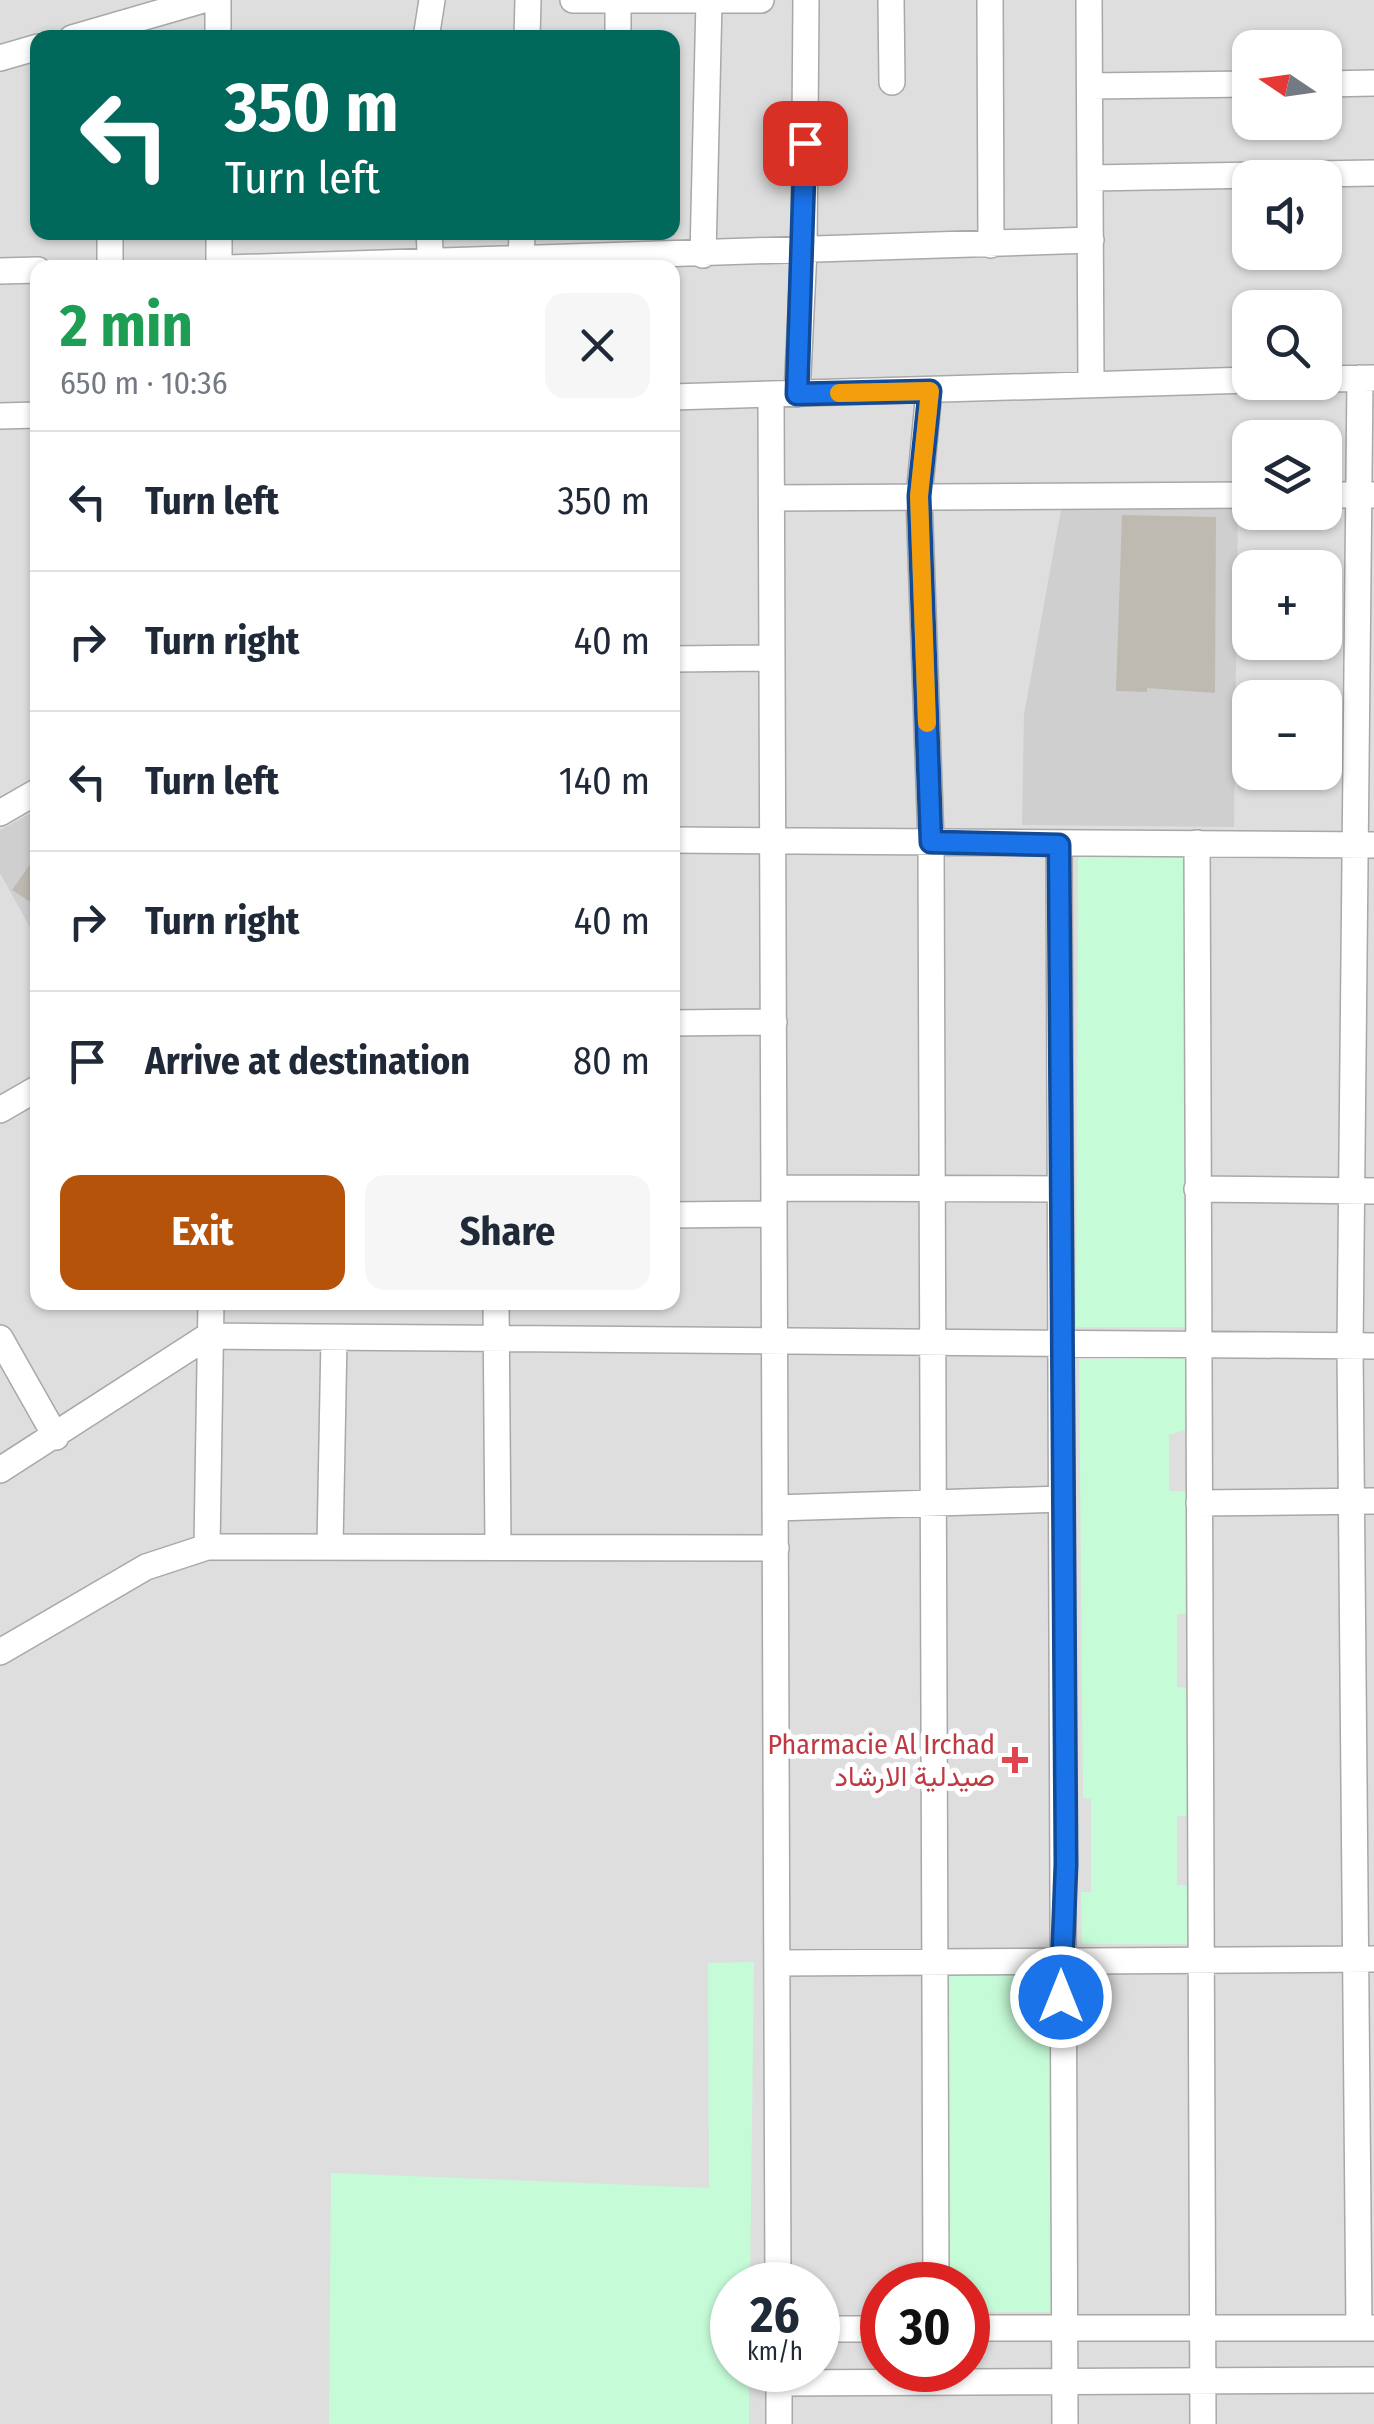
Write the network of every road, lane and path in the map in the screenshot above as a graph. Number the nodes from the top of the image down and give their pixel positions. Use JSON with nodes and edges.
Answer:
{"nodes":[{"id":1,"x":204,"y":0,"type":"edge"},
{"id":2,"x":218,"y":0,"type":"edge"},
{"id":3,"x":432,"y":0,"type":"edge"},
{"id":4,"x":528,"y":0,"type":"edge"},
{"id":5,"x":573,"y":0,"type":"edge"},
{"id":6,"x":618,"y":0,"type":"edge"},
{"id":7,"x":761,"y":0,"type":"edge"},
{"id":8,"x":806,"y":0,"type":"edge"},
{"id":9,"x":891,"y":0,"type":"edge"},
{"id":10,"x":990,"y":0,"type":"edge"},
{"id":11,"x":1089,"y":0,"type":"edge"},
{"id":12,"x":710,"y":1,"type":"edge"},
{"id":13,"x":120,"y":30,"type":"edge"},
{"id":14,"x":218,"y":30,"type":"edge"},
{"id":15,"x":427,"y":30,"type":"edge"},
{"id":16,"x":527,"y":30,"type":"edge"},
{"id":17,"x":618,"y":30,"type":"edge"},
{"id":18,"x":30,"y":49,"type":"edge"},
{"id":19,"x":0,"y":58,"type":"edge"},
{"id":20,"x":892,"y":82,"type":"dead end"},
{"id":21,"x":1374,"y":83,"type":"edge"},
{"id":22,"x":1232,"y":84,"type":"edge"},
{"id":23,"x":1342,"y":84,"type":"edge"},
{"id":24,"x":1090,"y":86,"type":"junction"},
{"id":25,"x":1374,"y":174,"type":"edge"},
{"id":26,"x":1091,"y":178,"type":"junction"},
{"id":27,"x":522,"y":240,"type":"edge"},
{"id":28,"x":1090,"y":240,"type":"junction"},
{"id":29,"x":990,"y":245,"type":"junction"},
{"id":30,"x":804,"y":250,"type":"junction"},
{"id":31,"x":616,"y":252,"type":"edge"},
{"id":32,"x":703,"y":255,"type":"junction"},
{"id":33,"x":522,"y":260,"type":"joint"},
{"id":34,"x":0,"y":270,"type":"edge"},
{"id":35,"x":30,"y":270,"type":"edge"},
{"id":36,"x":1367,"y":378,"type":"edge"},
{"id":37,"x":1342,"y":379,"type":"edge"},
{"id":38,"x":1232,"y":380,"type":"edge"},
{"id":39,"x":1091,"y":383,"type":"junction"},
{"id":40,"x":930,"y":391,"type":"junction"},
{"id":41,"x":784,"y":395,"type":"junction"},
{"id":42,"x":680,"y":398,"type":"edge"},
{"id":43,"x":30,"y":415,"type":"edge"},
{"id":44,"x":0,"y":416,"type":"edge"},
{"id":45,"x":1342,"y":494,"type":"edge"},
{"id":46,"x":1232,"y":495,"type":"edge"},
{"id":47,"x":1368,"y":495,"type":"edge"},
{"id":48,"x":919,"y":496,"type":"junction"},
{"id":49,"x":772,"y":498,"type":"junction"},
{"id":50,"x":1365,"y":654,"type":"edge"},
{"id":51,"x":772,"y":658,"type":"junction"},
{"id":52,"x":680,"y":660,"type":"edge"},
{"id":53,"x":30,"y":796,"type":"edge"},
{"id":54,"x":0,"y":813,"type":"edge"},
{"id":55,"x":773,"y":839,"type":"junction"},
{"id":56,"x":680,"y":840,"type":"edge"},
{"id":57,"x":931,"y":842,"type":"junction"},
{"id":58,"x":1197,"y":844,"type":"junction"},
{"id":59,"x":1059,"y":845,"type":"junction"},
{"id":60,"x":1364,"y":845,"type":"edge"},
{"id":61,"x":680,"y":1022,"type":"edge"},
{"id":62,"x":774,"y":1022,"type":"junction"},
{"id":63,"x":30,"y":1092,"type":"edge"},
{"id":64,"x":2,"y":1104,"type":"edge"},
{"id":65,"x":932,"y":1188,"type":"junction"},
{"id":66,"x":1197,"y":1188,"type":"junction"},
{"id":67,"x":1059,"y":1190,"type":"junction"},
{"id":68,"x":1363,"y":1191,"type":"edge"},
{"id":69,"x":774,"y":1201,"type":"junction"},
{"id":70,"x":680,"y":1214,"type":"edge"},
{"id":71,"x":210,"y":1310,"type":"edge"},
{"id":72,"x":496,"y":1310,"type":"edge"},
{"id":73,"x":208,"y":1336,"type":"junction"},
{"id":74,"x":0,"y":1338,"type":"edge"},
{"id":75,"x":334,"y":1338,"type":"junction"},
{"id":76,"x":496,"y":1341,"type":"junction"},
{"id":77,"x":775,"y":1343,"type":"junction"},
{"id":78,"x":933,"y":1344,"type":"junction"},
{"id":79,"x":1198,"y":1344,"type":"junction"},
{"id":80,"x":1060,"y":1345,"type":"junction"},
{"id":81,"x":1362,"y":1346,"type":"edge"},
{"id":82,"x":56,"y":1438,"type":"junction"},
{"id":83,"x":0,"y":1470,"type":"edge"},
{"id":84,"x":1062,"y":1499,"type":"junction"},
{"id":85,"x":1363,"y":1501,"type":"edge"},
{"id":86,"x":934,"y":1502,"type":"junction"},
{"id":87,"x":1199,"y":1503,"type":"junction"},
{"id":88,"x":776,"y":1508,"type":"junction"},
{"id":89,"x":330,"y":1546,"type":"junction"},
{"id":90,"x":207,"y":1547,"type":"junction"},
{"id":91,"x":498,"y":1547,"type":"junction"},
{"id":92,"x":776,"y":1548,"type":"junction"},
{"id":93,"x":0,"y":1652,"type":"edge"},
{"id":94,"x":1061,"y":1959,"type":"junction"},
{"id":95,"x":1365,"y":1959,"type":"edge"},
{"id":96,"x":1203,"y":1960,"type":"junction"},
{"id":97,"x":935,"y":1961,"type":"junction"},
{"id":98,"x":778,"y":1963,"type":"junction"},
{"id":99,"x":778,"y":2262,"type":"edge"},
{"id":100,"x":936,"y":2262,"type":"edge"},
{"id":101,"x":1066,"y":2325,"type":"junction"},
{"id":102,"x":1202,"y":2326,"type":"junction"},
{"id":103,"x":990,"y":2327,"type":"edge"},
{"id":104,"x":1366,"y":2328,"type":"edge"},
{"id":105,"x":840,"y":2377,"type":"edge"},
{"id":106,"x":1065,"y":2379,"type":"junction"},
{"id":107,"x":1374,"y":2380,"type":"edge"},
{"id":108,"x":1203,"y":2381,"type":"junction"},
{"id":109,"x":779,"y":2392,"type":"edge"},
{"id":110,"x":779,"y":2424,"type":"edge"},
{"id":111,"x":1064,"y":2424,"type":"edge"},
{"id":112,"x":1204,"y":2424,"type":"edge"}],
"edges":[{"from":1,"to":13,"type":"street"},
{"from":2,"to":14,"type":"street"},
{"from":3,"to":15,"type":"street"},
{"from":4,"to":16,"type":"street"},
{"from":5,"to":6,"type":"street"},
{"from":6,"to":12,"type":"street"},
{"from":6,"to":17,"type":"street"},
{"from":7,"to":12,"type":"street"},
{"from":8,"to":30,"type":"street"},
{"from":9,"to":20,"type":"street"},
{"from":10,"to":29,"type":"street"},
{"from":11,"to":24,"type":"street"},
{"from":12,"to":32,"type":"street"},
{"from":18,"to":19,"type":"street"},
{"from":21,"to":23,"type":"street"},
{"from":22,"to":24,"type":"street"},
{"from":24,"to":26,"type":"street"},
{"from":25,"to":26,"type":"street"},
{"from":26,"to":28,"type":"street"},
{"from":27,"to":33,"type":"street"},
{"from":28,"to":29,"type":"street"},
{"from":28,"to":39,"type":"street"},
{"from":29,"to":30,"type":"street"},
{"from":30,"to":32,"type":"street"},
{"from":30,"to":41,"type":"street"},
{"from":31,"to":32,"type":"street"},
{"from":31,"to":33,"type":"street"},
{"from":34,"to":35,"type":"street"},
{"from":36,"to":37,"type":"street"},
{"from":36,"to":47,"type":"street"},
{"from":38,"to":39,"type":"street"},
{"from":39,"to":40,"type":"street"},
{"from":40,"to":41,"type":"street"},
{"from":40,"to":48,"type":"street"},
{"from":41,"to":42,"type":"street"},
{"from":41,"to":49,"type":"street"},
{"from":43,"to":44,"type":"street"},
{"from":45,"to":47,"type":"street"},
{"from":46,"to":48,"type":"street"},
{"from":47,"to":50,"type":"street"},
{"from":48,"to":49,"type":"street"},
{"from":48,"to":57,"type":"street"},
{"from":49,"to":51,"type":"street"},
{"from":50,"to":60,"type":"street"},
{"from":51,"to":52,"type":"street"},
{"from":51,"to":55,"type":"street"},
{"from":53,"to":54,"type":"street"},
{"from":55,"to":56,"type":"street"},
{"from":55,"to":57,"type":"street"},
{"from":55,"to":62,"type":"street"},
{"from":57,"to":59,"type":"street"},
{"from":57,"to":65,"type":"street"},
{"from":58,"to":59,"type":"street"},
{"from":58,"to":60,"type":"street"},
{"from":58,"to":66,"type":"street"},
{"from":59,"to":67,"type":"street"},
{"from":60,"to":68,"type":"street"},
{"from":61,"to":62,"type":"street"},
{"from":62,"to":69,"type":"street"},
{"from":63,"to":64,"type":"street"},
{"from":65,"to":67,"type":"street"},
{"from":65,"to":69,"type":"street"},
{"from":65,"to":78,"type":"street"},
{"from":66,"to":68,"type":"street"},
{"from":66,"to":79,"type":"street"},
{"from":67,"to":80,"type":"street"},
{"from":68,"to":81,"type":"street"},
{"from":69,"to":70,"type":"street"},
{"from":69,"to":77,"type":"street"},
{"from":71,"to":73,"type":"street"},
{"from":72,"to":76,"type":"street"},
{"from":73,"to":75,"type":"street"},
{"from":73,"to":82,"type":"street"},
{"from":73,"to":90,"type":"street"},
{"from":74,"to":82,"type":"street"},
{"from":75,"to":76,"type":"street"},
{"from":75,"to":89,"type":"street"},
{"from":76,"to":77,"type":"street"},
{"from":76,"to":91,"type":"street"},
{"from":77,"to":78,"type":"street"},
{"from":77,"to":88,"type":"street"},
{"from":78,"to":80,"type":"street"},
{"from":78,"to":86,"type":"street"},
{"from":79,"to":80,"type":"street"},
{"from":79,"to":81,"type":"street"},
{"from":79,"to":87,"type":"street"},
{"from":80,"to":84,"type":"street"},
{"from":81,"to":85,"type":"street"},
{"from":82,"to":83,"type":"street"},
{"from":84,"to":86,"type":"street"},
{"from":84,"to":94,"type":"street"},
{"from":85,"to":87,"type":"street"},
{"from":85,"to":95,"type":"street"},
{"from":86,"to":88,"type":"street"},
{"from":86,"to":97,"type":"street"},
{"from":87,"to":96,"type":"street"},
{"from":88,"to":92,"type":"street"},
{"from":89,"to":90,"type":"street"},
{"from":89,"to":91,"type":"street"},
{"from":90,"to":93,"type":"street"},
{"from":91,"to":92,"type":"street"},
{"from":92,"to":98,"type":"street"},
{"from":94,"to":96,"type":"street"},
{"from":94,"to":97,"type":"street"},
{"from":94,"to":101,"type":"street"},
{"from":95,"to":96,"type":"street"},
{"from":95,"to":104,"type":"street"},
{"from":96,"to":102,"type":"street"},
{"from":97,"to":98,"type":"street"},
{"from":97,"to":100,"type":"street"},
{"from":98,"to":99,"type":"street"},
{"from":101,"to":102,"type":"street"},
{"from":101,"to":103,"type":"street"},
{"from":101,"to":106,"type":"street"},
{"from":102,"to":104,"type":"street"},
{"from":102,"to":108,"type":"street"},
{"from":105,"to":106,"type":"street"},
{"from":106,"to":108,"type":"street"},
{"from":106,"to":111,"type":"street"},
{"from":107,"to":108,"type":"street"},
{"from":108,"to":112,"type":"street"},
{"from":109,"to":110,"type":"street"}]}
